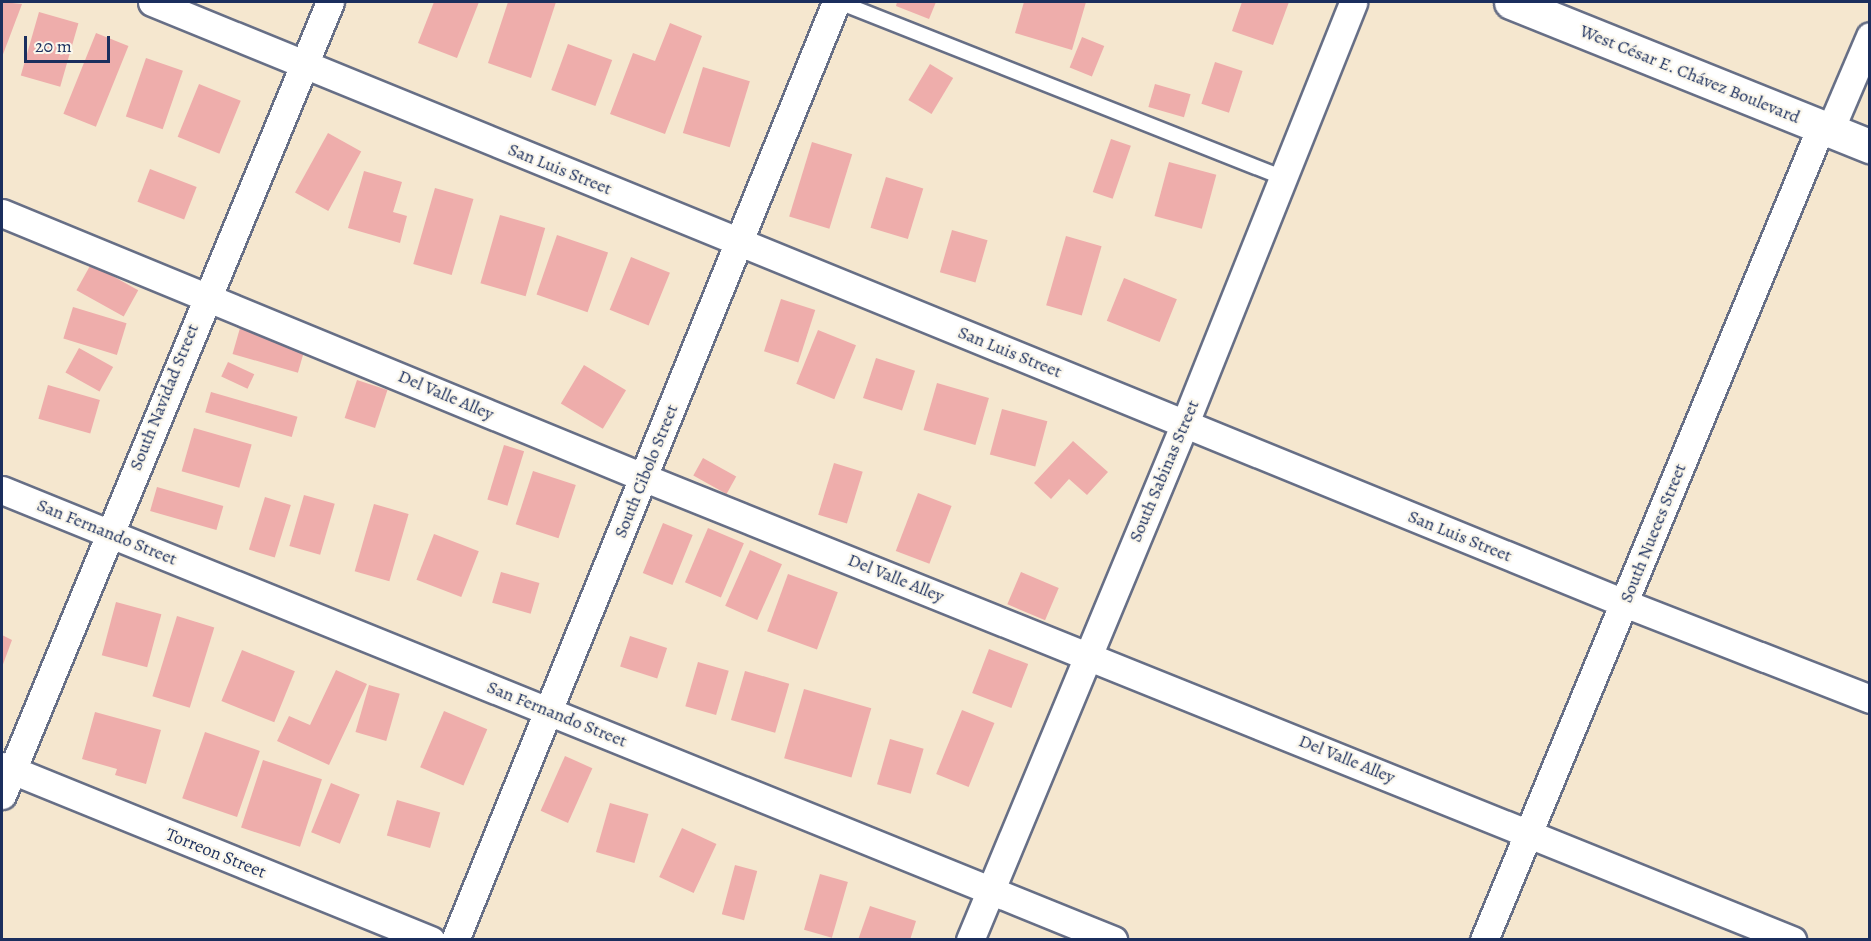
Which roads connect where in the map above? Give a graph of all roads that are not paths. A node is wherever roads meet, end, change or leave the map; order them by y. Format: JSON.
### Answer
{"nodes":[{"id":1,"x":152,"y":2,"type":"edge"},
{"id":2,"x":330,"y":2,"type":"edge"},
{"id":3,"x":838,"y":2,"type":"edge"},
{"id":4,"x":1353,"y":2,"type":"edge"},
{"id":5,"x":1510,"y":2,"type":"edge"},
{"id":6,"x":1869,"y":36,"type":"edge"},
{"id":7,"x":305,"y":64,"type":"junction"},
{"id":8,"x":1825,"y":128,"type":"junction"},
{"id":9,"x":1869,"y":146,"type":"edge"},
{"id":10,"x":1281,"y":177,"type":"junction"},
{"id":11,"x":2,"y":213,"type":"edge"},
{"id":12,"x":737,"y":241,"type":"junction"},
{"id":13,"x":206,"y":294,"type":"junction"},
{"id":14,"x":1185,"y":423,"type":"junction"},
{"id":15,"x":645,"y":478,"type":"junction"},
{"id":16,"x":2,"y":490,"type":"edge"},
{"id":17,"x":109,"y":533,"type":"junction"},
{"id":18,"x":1624,"y":603,"type":"junction"},
{"id":19,"x":1087,"y":654,"type":"junction"},
{"id":20,"x":1869,"y":699,"type":"edge"},
{"id":21,"x":548,"y":710,"type":"junction"},
{"id":22,"x":5,"y":777,"type":"edge"},
{"id":23,"x":1528,"y":833,"type":"junction"},
{"id":24,"x":990,"y":890,"type":"junction"},
{"id":25,"x":431,"y":939,"type":"edge"},
{"id":26,"x":455,"y":939,"type":"edge"},
{"id":27,"x":970,"y":939,"type":"edge"},
{"id":28,"x":1113,"y":939,"type":"edge"},
{"id":29,"x":1484,"y":939,"type":"edge"},
{"id":30,"x":1792,"y":939,"type":"edge"}],
"edges":[{"from":1,"to":7,"type":"street","name":"San Luis Street"},
{"from":2,"to":7,"type":"street","name":"South Navidad Street"},
{"from":3,"to":10,"type":"lane"},
{"from":3,"to":12,"type":"street","name":"South Cibolo Street"},
{"from":4,"to":10,"type":"street","name":"South Sabinas Street"},
{"from":5,"to":8,"type":"street","name":"West César E. Chávez Boulevard"},
{"from":6,"to":8,"type":"street","name":"South Nueces Street"},
{"from":7,"to":12,"type":"street","name":"San Luis Street"},
{"from":7,"to":13,"type":"street","name":"South Navidad Street"},
{"from":8,"to":9,"type":"street","name":"West César E. Chávez Boulevard"},
{"from":8,"to":18,"type":"street","name":"South Nueces Street"},
{"from":10,"to":14,"type":"street","name":"South Sabinas Street"},
{"from":11,"to":13,"type":"street","name":"Del Valle Alley"},
{"from":12,"to":14,"type":"street","name":"San Luis Street"},
{"from":12,"to":15,"type":"street","name":"South Cibolo Street"},
{"from":13,"to":15,"type":"street","name":"Del Valle Alley"},
{"from":13,"to":17,"type":"street","name":"South Navidad Street"},
{"from":14,"to":18,"type":"street","name":"San Luis Street"},
{"from":14,"to":19,"type":"street","name":"South Sabinas Street"},
{"from":15,"to":19,"type":"street","name":"Del Valle Alley"},
{"from":15,"to":21,"type":"street","name":"South Cibolo Street"},
{"from":16,"to":17,"type":"street","name":"San Fernando Street"},
{"from":17,"to":21,"type":"street","name":"San Fernando Street"},
{"from":17,"to":22,"type":"street","name":"South Navidad Street"},
{"from":18,"to":20,"type":"street","name":"San Luis Street"},
{"from":18,"to":23,"type":"street","name":"South Nueces Street"},
{"from":19,"to":23,"type":"street","name":"Del Valle Alley"},
{"from":19,"to":24,"type":"street","name":"South Sabinas Street"},
{"from":21,"to":24,"type":"street","name":"San Fernando Street"},
{"from":21,"to":26,"type":"street","name":"South Cibolo Street"},
{"from":22,"to":25,"type":"street","name":"Torreon Street"},
{"from":23,"to":29,"type":"street","name":"South Nueces Street"},
{"from":23,"to":30,"type":"street","name":"Del Valle Alley"},
{"from":24,"to":27,"type":"street","name":"South Sabinas Street"},
{"from":24,"to":28,"type":"street","name":"San Fernando Street"}]}
